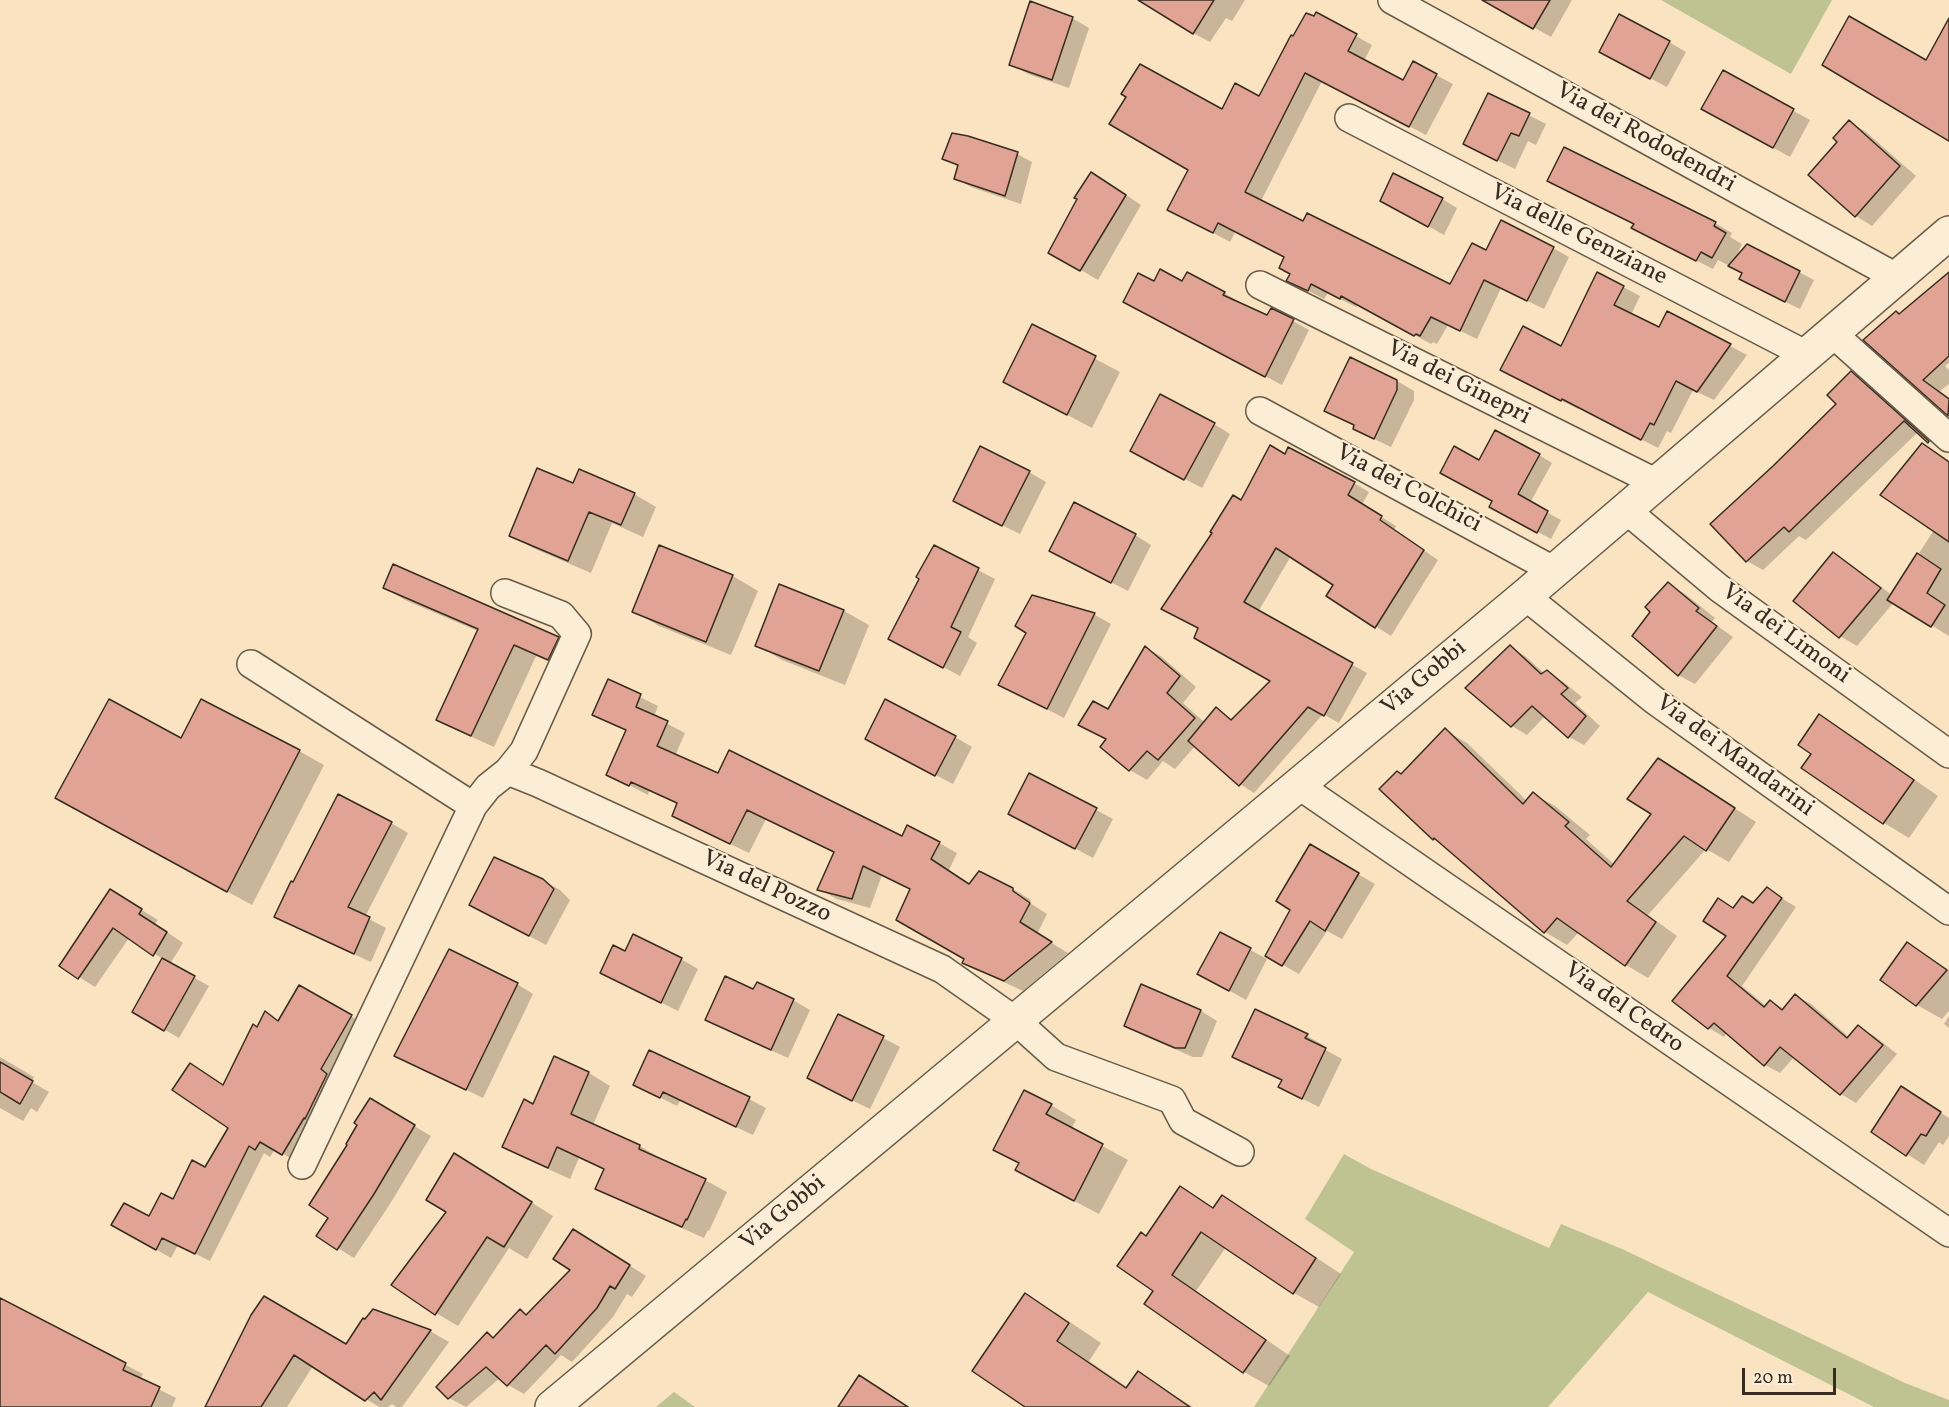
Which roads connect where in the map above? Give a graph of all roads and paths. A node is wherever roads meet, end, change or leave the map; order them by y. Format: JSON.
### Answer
{"nodes":[{"id":1,"x":1392,"y":0,"type":"edge"},
{"id":2,"x":1349,"y":118,"type":"dead end"},
{"id":3,"x":1949,"y":233,"type":"edge"},
{"id":4,"x":1898,"y":278,"type":"junction"},
{"id":5,"x":1260,"y":285,"type":"dead end"},
{"id":6,"x":1832,"y":333,"type":"junction"},
{"id":7,"x":1807,"y":355,"type":"junction"},
{"id":8,"x":1260,"y":411,"type":"dead end"},
{"id":9,"x":1949,"y":438,"type":"edge"},
{"id":10,"x":1657,"y":483,"type":"junction"},
{"id":11,"x":1626,"y":510,"type":"junction"},
{"id":12,"x":1555,"y":571,"type":"junction"},
{"id":13,"x":505,"y":592,"type":"dead end"},
{"id":14,"x":1525,"y":596,"type":"junction"},
{"id":15,"x":252,"y":664,"type":"dead end"},
{"id":16,"x":1949,"y":754,"type":"edge"},
{"id":17,"x":508,"y":771,"type":"junction"},
{"id":18,"x":1298,"y":785,"type":"junction"},
{"id":19,"x":474,"y":806,"type":"junction"},
{"id":20,"x":1949,"y":910,"type":"edge"},
{"id":21,"x":1016,"y":1022,"type":"junction"},
{"id":22,"x":1240,"y":1152,"type":"dead end"},
{"id":23,"x":302,"y":1165,"type":"dead end"},
{"id":24,"x":1949,"y":1233,"type":"edge"},
{"id":25,"x":552,"y":1407,"type":"edge"}],
"edges":[{"from":1,"to":4,"type":"street","name":"Via dei Rododendri"},
{"from":2,"to":7,"type":"street","name":"Via delle Genziane"},
{"from":3,"to":4,"type":"street","name":"Via Gobbi"},
{"from":4,"to":6,"type":"street","name":"Via Gobbi"},
{"from":5,"to":10,"type":"street","name":"Via dei Ginepri"},
{"from":6,"to":7,"type":"street","name":"Via Gobbi"},
{"from":6,"to":9,"type":"street"},
{"from":7,"to":10,"type":"street","name":"Via Gobbi"},
{"from":8,"to":12,"type":"street","name":"Via dei Colchici"},
{"from":10,"to":11,"type":"street","name":"Via Gobbi"},
{"from":11,"to":12,"type":"street","name":"Via Gobbi"},
{"from":11,"to":16,"type":"street","name":"Via dei Limoni"},
{"from":12,"to":14,"type":"street","name":"Via Gobbi"},
{"from":13,"to":17,"type":"street"},
{"from":14,"to":18,"type":"street","name":"Via Gobbi"},
{"from":14,"to":20,"type":"street","name":"Via dei Mandarini"},
{"from":15,"to":19,"type":"street"},
{"from":17,"to":19,"type":"street"},
{"from":17,"to":21,"type":"street","name":"Via del Pozzo"},
{"from":18,"to":21,"type":"street","name":"Via Gobbi"},
{"from":18,"to":24,"type":"street","name":"Via del Cedro"},
{"from":19,"to":23,"type":"street"},
{"from":21,"to":22,"type":"street"},
{"from":21,"to":25,"type":"street","name":"Via Gobbi"}]}
